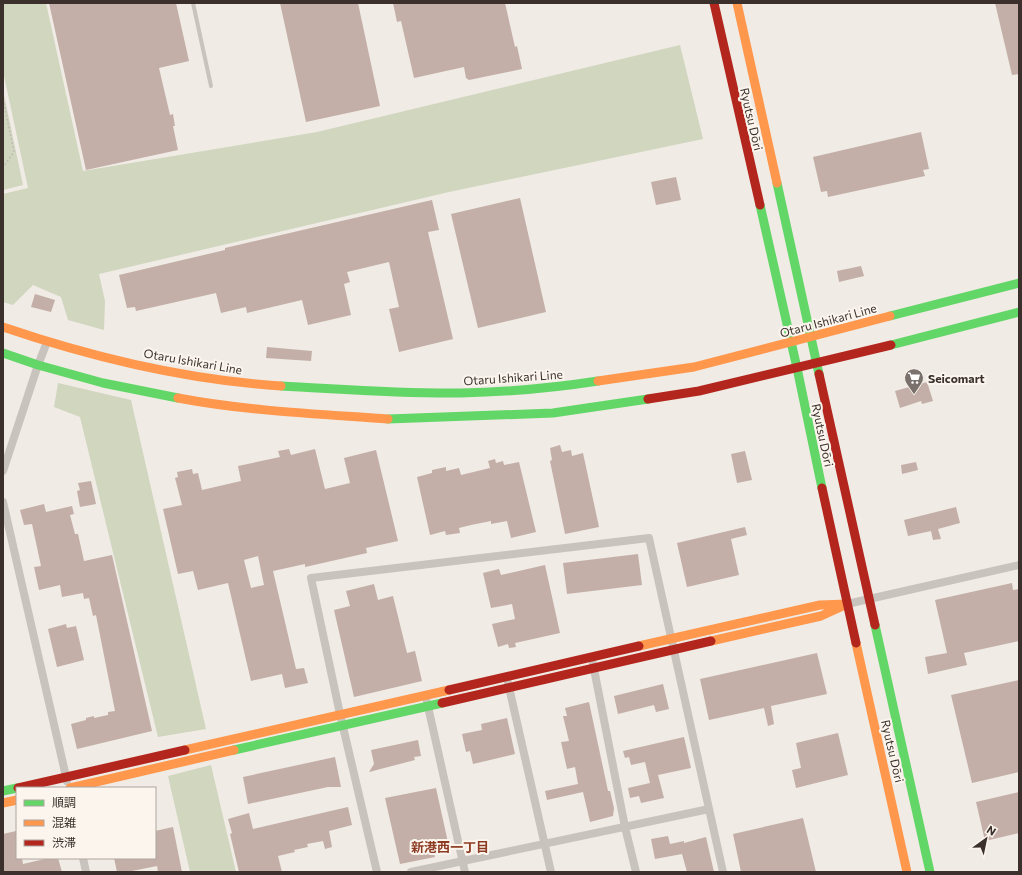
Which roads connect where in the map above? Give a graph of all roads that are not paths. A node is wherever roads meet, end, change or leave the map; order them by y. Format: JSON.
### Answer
{"nodes":[{"id":1,"x":193,"y":3,"type":"edge"},
{"id":2,"x":714,"y":3,"type":"edge"},
{"id":3,"x":737,"y":3,"type":"edge"},
{"id":4,"x":211,"y":86,"type":"dead end"},
{"id":5,"x":1019,"y":283,"type":"edge"},
{"id":6,"x":1019,"y":312,"type":"edge"},
{"id":7,"x":3,"y":327,"type":"edge"},
{"id":8,"x":811,"y":337,"type":"junction"},
{"id":9,"x":47,"y":342,"type":"junction"},
{"id":10,"x":790,"y":343,"type":"junction"},
{"id":11,"x":3,"y":353,"type":"edge"},
{"id":12,"x":816,"y":363,"type":"junction"},
{"id":13,"x":38,"y":365,"type":"junction"},
{"id":14,"x":796,"y":368,"type":"junction"},
{"id":15,"x":3,"y":471,"type":"edge"},
{"id":16,"x":3,"y":502,"type":"edge"},
{"id":17,"x":1019,"y":565,"type":"edge"},
{"id":18,"x":869,"y":598,"type":"junction"},
{"id":19,"x":847,"y":604,"type":"junction"},
{"id":20,"x":671,"y":639,"type":"junction"},
{"id":21,"x":674,"y":650,"type":"junction"},
{"id":22,"x":591,"y":657,"type":"junction"},
{"id":23,"x":594,"y":668,"type":"junction"},
{"id":24,"x":506,"y":677,"type":"junction"},
{"id":25,"x":509,"y":688,"type":"junction"},
{"id":26,"x":425,"y":695,"type":"junction"},
{"id":27,"x":428,"y":706,"type":"junction"},
{"id":28,"x":340,"y":714,"type":"junction"},
{"id":29,"x":343,"y":726,"type":"junction"},
{"id":30,"x":66,"y":777,"type":"junction"},
{"id":31,"x":21,"y":787,"type":"edge"},
{"id":32,"x":69,"y":787,"type":"edge"},
{"id":33,"x":73,"y":787,"type":"edge"},
{"id":34,"x":16,"y":788,"type":"edge"},
{"id":35,"x":3,"y":791,"type":"edge"},
{"id":36,"x":16,"y":800,"type":"edge"},
{"id":37,"x":3,"y":803,"type":"edge"},
{"id":38,"x":709,"y":809,"type":"junction"},
{"id":39,"x":625,"y":827,"type":"junction"},
{"id":40,"x":545,"y":844,"type":"junction"},
{"id":41,"x":83,"y":859,"type":"edge"},
{"id":42,"x":462,"y":861,"type":"junction"},
{"id":43,"x":86,"y":872,"type":"edge"},
{"id":44,"x":376,"y":872,"type":"edge"},
{"id":45,"x":411,"y":872,"type":"edge"},
{"id":46,"x":464,"y":872,"type":"edge"},
{"id":47,"x":551,"y":872,"type":"edge"},
{"id":48,"x":636,"y":872,"type":"edge"},
{"id":49,"x":723,"y":872,"type":"edge"},
{"id":50,"x":907,"y":872,"type":"edge"},
{"id":51,"x":930,"y":872,"type":"edge"}],
"edges":[{"from":1,"to":4,"type":"lane"},
{"from":2,"to":10,"type":"street","name":"Ryutsu Dōri"},
{"from":3,"to":8,"type":"street","name":"Ryutsu Dōri"},
{"from":5,"to":8,"type":"street","name":"Otaru Ishikari Line"},
{"from":6,"to":12,"type":"street"},
{"from":7,"to":9,"type":"street","name":"Otaru Ishikari Line"},
{"from":8,"to":10,"type":"street","name":"Otaru Ishikari Line"},
{"from":8,"to":12,"type":"street","name":"Ryutsu Dōri"},
{"from":9,"to":10,"type":"street","name":"Otaru Ishikari Line"},
{"from":9,"to":13,"type":"street"},
{"from":10,"to":14,"type":"street","name":"Ryutsu Dōri"},
{"from":11,"to":13,"type":"street"},
{"from":12,"to":14,"type":"street"},
{"from":12,"to":18,"type":"street","name":"Ryutsu Dōri"},
{"from":13,"to":14,"type":"street"},
{"from":13,"to":15,"type":"street"},
{"from":14,"to":19,"type":"street","name":"Ryutsu Dōri"},
{"from":16,"to":30,"type":"street"},
{"from":17,"to":18,"type":"street"},
{"from":18,"to":19,"type":"street"},
{"from":18,"to":51,"type":"street","name":"Ryutsu Dōri"},
{"from":19,"to":20,"type":"street"},
{"from":19,"to":21,"type":"street"},
{"from":19,"to":50,"type":"street","name":"Ryutsu Dōri"},
{"from":20,"to":21,"type":"street"},
{"from":20,"to":22,"type":"street"},
{"from":20,"to":28,"type":"street"},
{"from":21,"to":23,"type":"street"},
{"from":21,"to":38,"type":"street"},
{"from":22,"to":23,"type":"street"},
{"from":22,"to":24,"type":"street"},
{"from":23,"to":25,"type":"street"},
{"from":23,"to":39,"type":"street"},
{"from":24,"to":25,"type":"street"},
{"from":24,"to":26,"type":"street"},
{"from":25,"to":27,"type":"street"},
{"from":25,"to":40,"type":"street"},
{"from":26,"to":27,"type":"street"},
{"from":26,"to":28,"type":"street"},
{"from":27,"to":29,"type":"street"},
{"from":27,"to":42,"type":"street"},
{"from":28,"to":29,"type":"street"},
{"from":28,"to":30,"type":"street"},
{"from":29,"to":33,"type":"street"},
{"from":29,"to":44,"type":"street"},
{"from":30,"to":31,"type":"street"},
{"from":30,"to":32,"type":"street"},
{"from":34,"to":35,"type":"street"},
{"from":36,"to":37,"type":"street"},
{"from":38,"to":39,"type":"street"},
{"from":38,"to":49,"type":"street"},
{"from":39,"to":40,"type":"street"},
{"from":39,"to":48,"type":"street"},
{"from":40,"to":42,"type":"street"},
{"from":40,"to":47,"type":"street"},
{"from":41,"to":43,"type":"street"},
{"from":42,"to":45,"type":"street"},
{"from":42,"to":46,"type":"street"}]}
